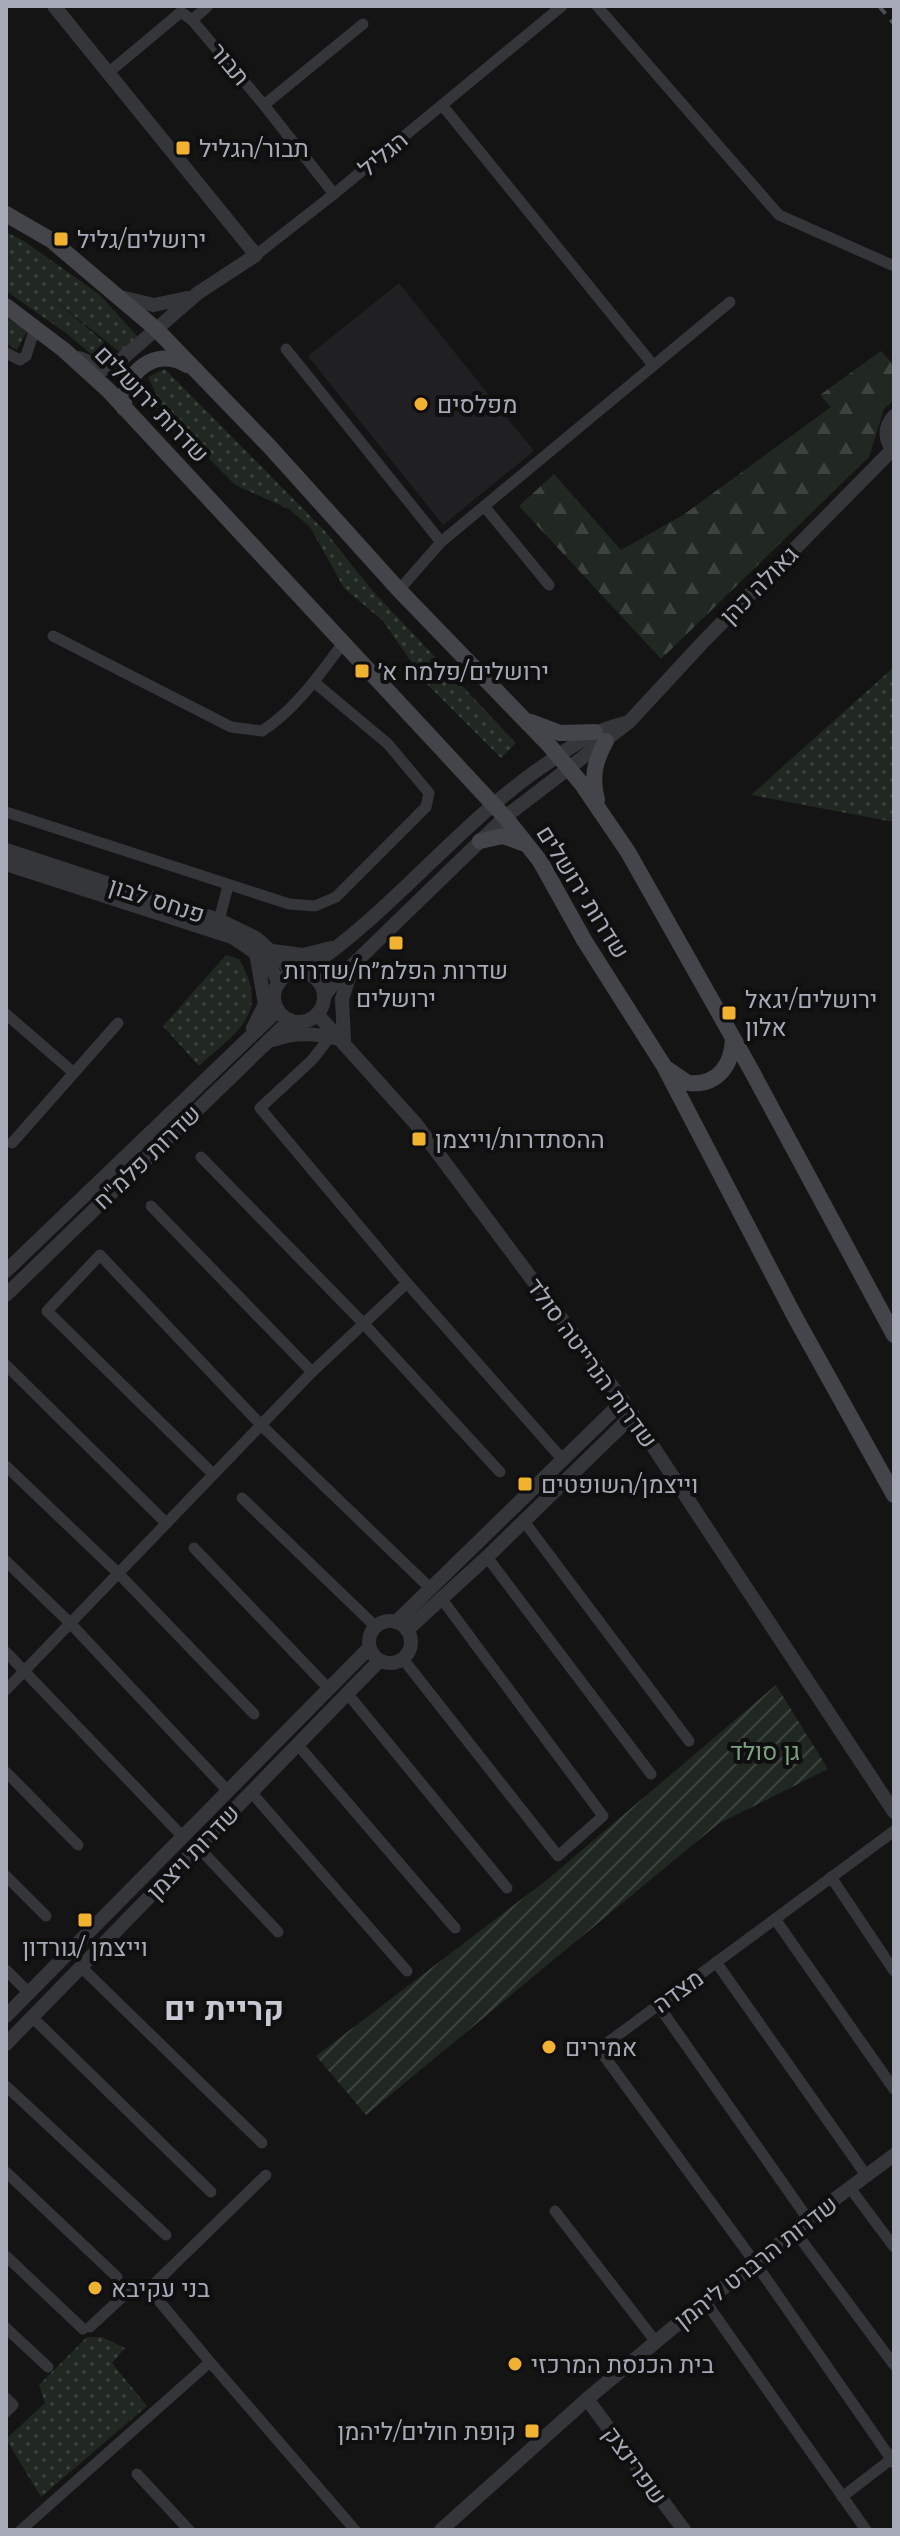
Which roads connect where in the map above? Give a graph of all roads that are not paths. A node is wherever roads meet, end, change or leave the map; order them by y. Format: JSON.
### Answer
{"nodes":[{"id":1,"x":54,"y":6,"type":"edge"},
{"id":2,"x":208,"y":6,"type":"edge"},
{"id":3,"x":562,"y":6,"type":"edge"},
{"id":4,"x":597,"y":6,"type":"edge"},
{"id":5,"x":192,"y":20,"type":"junction"},
{"id":6,"x":363,"y":24,"type":"dead end"},
{"id":7,"x":108,"y":73,"type":"junction"},
{"id":8,"x":264,"y":105,"type":"junction"},
{"id":9,"x":442,"y":105,"type":"junction"},
{"id":10,"x":334,"y":194,"type":"junction"},
{"id":11,"x":6,"y":214,"type":"edge"},
{"id":12,"x":256,"y":255,"type":"junction"},
{"id":13,"x":894,"y":266,"type":"edge"},
{"id":14,"x":198,"y":293,"type":"junction"},
{"id":15,"x":120,"y":297,"type":"junction"},
{"id":16,"x":730,"y":302,"type":"dead end"},
{"id":17,"x":6,"y":306,"type":"edge"},
{"id":18,"x":35,"y":328,"type":"junction"},
{"id":19,"x":156,"y":329,"type":"junction"},
{"id":20,"x":286,"y":349,"type":"dead end"},
{"id":21,"x":64,"y":350,"type":"junction"},
{"id":22,"x":6,"y":353,"type":"edge"},
{"id":23,"x":653,"y":365,"type":"junction"},
{"id":24,"x":195,"y":370,"type":"junction"},
{"id":25,"x":124,"y":408,"type":"junction"},
{"id":26,"x":894,"y":416,"type":"edge"},
{"id":27,"x":893,"y":450,"type":"edge"},
{"id":28,"x":484,"y":506,"type":"junction"},
{"id":29,"x":441,"y":542,"type":"junction"},
{"id":30,"x":549,"y":585,"type":"dead end"},
{"id":31,"x":399,"y":590,"type":"junction"},
{"id":32,"x":53,"y":636,"type":"dead end"},
{"id":33,"x":343,"y":643,"type":"junction"},
{"id":34,"x":314,"y":682,"type":"junction"},
{"id":35,"x":525,"y":720,"type":"junction"},
{"id":36,"x":601,"y":736,"type":"junction"},
{"id":37,"x":558,"y":756,"type":"junction"},
{"id":38,"x":569,"y":770,"type":"junction"},
{"id":39,"x":600,"y":809,"type":"junction"},
{"id":40,"x":500,"y":811,"type":"junction"},
{"id":41,"x":6,"y":812,"type":"edge"},
{"id":42,"x":480,"y":841,"type":"junction"},
{"id":43,"x":530,"y":847,"type":"junction"},
{"id":44,"x":6,"y":850,"type":"edge"},
{"id":45,"x":6,"y":864,"type":"edge"},
{"id":46,"x":228,"y":886,"type":"junction"},
{"id":47,"x":219,"y":920,"type":"junction"},
{"id":48,"x":349,"y":939,"type":"junction"},
{"id":49,"x":264,"y":952,"type":"junction"},
{"id":50,"x":354,"y":963,"type":"junction"},
{"id":51,"x":299,"y":972,"type":"junction"},
{"id":52,"x":279,"y":983,"type":"junction"},
{"id":53,"x":324,"y":996,"type":"junction"},
{"id":54,"x":6,"y":1014,"type":"edge"},
{"id":55,"x":317,"y":1014,"type":"junction"},
{"id":56,"x":284,"y":1015,"type":"junction"},
{"id":57,"x":118,"y":1023,"type":"dead end"},
{"id":58,"x":337,"y":1039,"type":"junction"},
{"id":59,"x":733,"y":1039,"type":"junction"},
{"id":60,"x":258,"y":1048,"type":"junction"},
{"id":61,"x":225,"y":1059,"type":"junction"},
{"id":62,"x":664,"y":1066,"type":"junction"},
{"id":63,"x":74,"y":1073,"type":"junction"},
{"id":64,"x":12,"y":1143,"type":"dead end"},
{"id":65,"x":201,"y":1157,"type":"dead end"},
{"id":66,"x":151,"y":1206,"type":"dead end"},
{"id":67,"x":6,"y":1271,"type":"edge"},
{"id":68,"x":407,"y":1283,"type":"junction"},
{"id":69,"x":6,"y":1295,"type":"edge"},
{"id":70,"x":364,"y":1324,"type":"junction"},
{"id":71,"x":894,"y":1335,"type":"edge"},
{"id":72,"x":6,"y":1365,"type":"edge"},
{"id":73,"x":312,"y":1372,"type":"junction"},
{"id":74,"x":623,"y":1401,"type":"junction"},
{"id":75,"x":633,"y":1415,"type":"junction"},
{"id":76,"x":261,"y":1425,"type":"junction"},
{"id":77,"x":563,"y":1460,"type":"junction"},
{"id":78,"x":6,"y":1466,"type":"edge"},
{"id":79,"x":500,"y":1472,"type":"dead end"},
{"id":80,"x":213,"y":1474,"type":"junction"},
{"id":81,"x":894,"y":1495,"type":"edge"},
{"id":82,"x":242,"y":1498,"type":"dead end"},
{"id":83,"x":523,"y":1520,"type":"junction"},
{"id":84,"x":166,"y":1523,"type":"junction"},
{"id":85,"x":194,"y":1548,"type":"dead end"},
{"id":86,"x":487,"y":1557,"type":"junction"},
{"id":87,"x":6,"y":1561,"type":"edge"},
{"id":88,"x":118,"y":1573,"type":"junction"},
{"id":89,"x":435,"y":1593,"type":"junction"},
{"id":90,"x":70,"y":1623,"type":"junction"},
{"id":91,"x":375,"y":1626,"type":"junction"},
{"id":92,"x":402,"y":1626,"type":"junction"},
{"id":93,"x":369,"y":1648,"type":"junction"},
{"id":94,"x":6,"y":1652,"type":"edge"},
{"id":95,"x":403,"y":1659,"type":"junction"},
{"id":96,"x":379,"y":1661,"type":"junction"},
{"id":97,"x":24,"y":1670,"type":"junction"},
{"id":98,"x":329,"y":1689,"type":"junction"},
{"id":99,"x":6,"y":1690,"type":"edge"},
{"id":100,"x":347,"y":1693,"type":"junction"},
{"id":101,"x":254,"y":1714,"type":"dead end"},
{"id":102,"x":689,"y":1741,"type":"dead end"},
{"id":103,"x":298,"y":1745,"type":"junction"},
{"id":104,"x":6,"y":1772,"type":"edge"},
{"id":105,"x":651,"y":1774,"type":"dead end"},
{"id":106,"x":228,"y":1791,"type":"junction"},
{"id":107,"x":251,"y":1792,"type":"junction"},
{"id":108,"x":894,"y":1812,"type":"edge"},
{"id":109,"x":894,"y":1831,"type":"edge"},
{"id":110,"x":183,"y":1837,"type":"junction"},
{"id":111,"x":78,"y":1845,"type":"dead end"},
{"id":112,"x":198,"y":1847,"type":"junction"},
{"id":113,"x":6,"y":1876,"type":"edge"},
{"id":114,"x":831,"y":1877,"type":"junction"},
{"id":115,"x":507,"y":1888,"type":"dead end"},
{"id":116,"x":46,"y":1916,"type":"dead end"},
{"id":117,"x":775,"y":1919,"type":"junction"},
{"id":118,"x":455,"y":1928,"type":"dead end"},
{"id":119,"x":278,"y":1932,"type":"dead end"},
{"id":120,"x":716,"y":1962,"type":"junction"},
{"id":121,"x":81,"y":1967,"type":"junction"},
{"id":122,"x":6,"y":1970,"type":"edge"},
{"id":123,"x":407,"y":1971,"type":"dead end"},
{"id":124,"x":894,"y":1971,"type":"edge"},
{"id":125,"x":29,"y":1993,"type":"junction"},
{"id":126,"x":658,"y":2005,"type":"junction"},
{"id":127,"x":6,"y":2016,"type":"edge"},
{"id":128,"x":32,"y":2017,"type":"junction"},
{"id":129,"x":6,"y":2044,"type":"edge"},
{"id":130,"x":6,"y":2086,"type":"edge"},
{"id":131,"x":894,"y":2089,"type":"edge"},
{"id":132,"x":262,"y":2143,"type":"dead end"},
{"id":133,"x":894,"y":2155,"type":"edge"},
{"id":134,"x":6,"y":2172,"type":"edge"},
{"id":135,"x":266,"y":2175,"type":"dead end"},
{"id":136,"x":866,"y":2175,"type":"junction"},
{"id":137,"x":850,"y":2188,"type":"junction"},
{"id":138,"x":211,"y":2192,"type":"dead end"},
{"id":139,"x":555,"y":2211,"type":"dead end"},
{"id":140,"x":808,"y":2219,"type":"junction"},
{"id":141,"x":794,"y":2230,"type":"junction"},
{"id":142,"x":166,"y":2235,"type":"dead end"},
{"id":143,"x":894,"y":2247,"type":"edge"},
{"id":144,"x":6,"y":2256,"type":"edge"},
{"id":145,"x":756,"y":2264,"type":"junction"},
{"id":146,"x":117,"y":2277,"type":"dead end"},
{"id":147,"x":149,"y":2289,"type":"junction"},
{"id":148,"x":705,"y":2301,"type":"junction"},
{"id":149,"x":6,"y":2328,"type":"edge"},
{"id":150,"x":656,"y":2342,"type":"junction"},
{"id":151,"x":210,"y":2362,"type":"junction"},
{"id":152,"x":894,"y":2365,"type":"edge"},
{"id":153,"x":48,"y":2367,"type":"dead end"},
{"id":154,"x":587,"y":2399,"type":"junction"},
{"id":155,"x":893,"y":2460,"type":"edge"},
{"id":156,"x":137,"y":2474,"type":"dead end"},
{"id":157,"x":842,"y":2497,"type":"junction"},
{"id":158,"x":21,"y":2530,"type":"edge"},
{"id":159,"x":189,"y":2530,"type":"edge"},
{"id":160,"x":355,"y":2530,"type":"edge"},
{"id":161,"x":441,"y":2530,"type":"edge"},
{"id":162,"x":684,"y":2530,"type":"edge"},
{"id":163,"x":866,"y":2530,"type":"edge"}],
"edges":[{"from":1,"to":7,"type":"street"},
{"from":2,"to":5,"type":"street"},
{"from":3,"to":9,"type":"street","name":"הגליל"},
{"from":4,"to":13,"type":"street"},
{"from":5,"to":7,"type":"street","name":"תבור"},
{"from":5,"to":8,"type":"street","name":"תבור"},
{"from":6,"to":8,"type":"street"},
{"from":7,"to":12,"type":"street"},
{"from":8,"to":10,"type":"street","name":"תבור"},
{"from":9,"to":10,"type":"street","name":"הגליל"},
{"from":9,"to":23,"type":"street"},
{"from":10,"to":12,"type":"street","name":"הגליל"},
{"from":11,"to":15,"type":"main road"},
{"from":12,"to":14,"type":"street","name":"הגליל"},
{"from":14,"to":15,"type":"street","name":"הגליל"},
{"from":14,"to":19,"type":"street","name":"הגליל"},
{"from":15,"to":19,"type":"main road"},
{"from":16,"to":23,"type":"street"},
{"from":17,"to":18,"type":"main road","name":"שדרות ירושלים"},
{"from":18,"to":21,"type":"main road","name":"שדרות ירושלים"},
{"from":18,"to":22,"type":"street"},
{"from":19,"to":21,"type":"street","name":"הגליל"},
{"from":19,"to":24,"type":"main road"},
{"from":20,"to":29,"type":"street"},
{"from":21,"to":25,"type":"main road","name":"שדרות ירושלים"},
{"from":23,"to":28,"type":"street"},
{"from":24,"to":25,"type":"main road"},
{"from":24,"to":31,"type":"main road"},
{"from":25,"to":33,"type":"main road","name":"שדרות ירושלים"},
{"from":26,"to":27,"type":"street"},
{"from":27,"to":36,"type":"street","name":"גאולה כהן"},
{"from":28,"to":29,"type":"street"},
{"from":28,"to":30,"type":"street"},
{"from":29,"to":31,"type":"street"},
{"from":31,"to":35,"type":"main road"},
{"from":32,"to":34,"type":"street"},
{"from":33,"to":34,"type":"street"},
{"from":33,"to":40,"type":"main road","name":"שדרות ירושלים"},
{"from":34,"to":46,"type":"street"},
{"from":35,"to":36,"type":"main road"},
{"from":35,"to":37,"type":"main road"},
{"from":36,"to":37,"type":"street","name":"גאולה כהן"},
{"from":36,"to":38,"type":"street","name":"גאולה כהן"},
{"from":36,"to":39,"type":"main road"},
{"from":37,"to":38,"type":"main road"},
{"from":37,"to":40,"type":"street","name":"גאולה כהן"},
{"from":38,"to":39,"type":"main road"},
{"from":38,"to":40,"type":"street"},
{"from":39,"to":59,"type":"main road"},
{"from":40,"to":42,"type":"street"},
{"from":40,"to":43,"type":"main road","name":"שדרות ירושלים"},
{"from":40,"to":48,"type":"street"},
{"from":41,"to":46,"type":"street"},
{"from":42,"to":43,"type":"main road"},
{"from":42,"to":50,"type":"street"},
{"from":43,"to":62,"type":"main road","name":"שדרות ירושלים"},
{"from":44,"to":47,"type":"street","name":"פנחס לבון"},
{"from":45,"to":49,"type":"street","name":"פנחס לבון"},
{"from":46,"to":47,"type":"street"},
{"from":47,"to":49,"type":"street","name":"פנחס לבון"},
{"from":48,"to":49,"type":"street"},
{"from":48,"to":51,"type":"street"},
{"from":49,"to":51,"type":"street","name":"פנחס לבון"},
{"from":49,"to":52,"type":"street","name":"פנחס לבון"},
{"from":49,"to":61,"type":"street"},
{"from":50,"to":53,"type":"street"},
{"from":50,"to":58,"type":"street"},
{"from":51,"to":52,"type":"street"},
{"from":51,"to":53,"type":"street"},
{"from":52,"to":56,"type":"street"},
{"from":53,"to":55,"type":"street"},
{"from":54,"to":63,"type":"street"},
{"from":55,"to":56,"type":"street"},
{"from":55,"to":58,"type":"street","name":"שדרות הנרייטה סולד"},
{"from":56,"to":60,"type":"street","name":"שדרות פלמ\"ח"},
{"from":56,"to":61,"type":"street","name":"שדרות פלמ\"ח"},
{"from":57,"to":63,"type":"street"},
{"from":58,"to":60,"type":"street"},
{"from":58,"to":68,"type":"street"},
{"from":58,"to":74,"type":"street","name":"שדרות הנרייטה סולד"},
{"from":59,"to":62,"type":"main road"},
{"from":59,"to":71,"type":"main road"},
{"from":60,"to":69,"type":"street","name":"שדרות פלמ\"ח"},
{"from":61,"to":67,"type":"street","name":"שדרות פלמ\"ח"},
{"from":62,"to":81,"type":"main road","name":"שדרות ירושלים"},
{"from":63,"to":64,"type":"street"},
{"from":65,"to":70,"type":"street"},
{"from":66,"to":73,"type":"street"},
{"from":68,"to":70,"type":"street"},
{"from":68,"to":77,"type":"street"},
{"from":70,"to":73,"type":"street"},
{"from":70,"to":79,"type":"street"},
{"from":72,"to":84,"type":"street"},
{"from":73,"to":76,"type":"street"},
{"from":74,"to":75,"type":"street","name":"שדרות הנרייטה סולד"},
{"from":74,"to":77,"type":"street"},
{"from":75,"to":83,"type":"street"},
{"from":75,"to":108,"type":"street","name":"שדרות הנרייטה סולד"},
{"from":76,"to":80,"type":"street"},
{"from":76,"to":80,"type":"street"},
{"from":76,"to":89,"type":"street"},
{"from":77,"to":89,"type":"street"},
{"from":78,"to":88,"type":"street"},
{"from":80,"to":84,"type":"street"},
{"from":82,"to":91,"type":"street"},
{"from":83,"to":86,"type":"street"},
{"from":83,"to":102,"type":"street"},
{"from":84,"to":88,"type":"street"},
{"from":85,"to":98,"type":"street"},
{"from":86,"to":89,"type":"street"},
{"from":86,"to":105,"type":"street"},
{"from":87,"to":90,"type":"street"},
{"from":88,"to":90,"type":"street"},
{"from":88,"to":101,"type":"street"},
{"from":89,"to":92,"type":"street"},
{"from":89,"to":95,"type":"street"},
{"from":90,"to":97,"type":"street"},
{"from":90,"to":106,"type":"street"},
{"from":91,"to":92,"type":"street"},
{"from":91,"to":93,"type":"street"},
{"from":92,"to":95,"type":"street"},
{"from":93,"to":96,"type":"street"},
{"from":93,"to":98,"type":"street","name":"שדרות ויצמן"},
{"from":94,"to":97,"type":"street"},
{"from":95,"to":96,"type":"street"},
{"from":96,"to":100,"type":"street","name":"שדרות ויצמן"},
{"from":97,"to":99,"type":"street"},
{"from":97,"to":110,"type":"street"},
{"from":98,"to":106,"type":"street","name":"שדרות ויצמן"},
{"from":100,"to":103,"type":"street","name":"שדרות ויצמן"},
{"from":100,"to":115,"type":"street"},
{"from":103,"to":107,"type":"street","name":"שדרות ויצמן"},
{"from":103,"to":118,"type":"street"},
{"from":104,"to":111,"type":"street"},
{"from":106,"to":110,"type":"street","name":"שדרות ויצמן"},
{"from":107,"to":112,"type":"street","name":"שדרות ויצמן"},
{"from":107,"to":123,"type":"street"},
{"from":109,"to":114,"type":"street","name":"מצדה"},
{"from":110,"to":125,"type":"street","name":"שדרות ויצמן"},
{"from":112,"to":119,"type":"street"},
{"from":112,"to":121,"type":"street","name":"שדרות ויצמן"},
{"from":113,"to":116,"type":"street"},
{"from":114,"to":117,"type":"street","name":"מצדה"},
{"from":114,"to":124,"type":"street"},
{"from":117,"to":120,"type":"street","name":"מצדה"},
{"from":117,"to":131,"type":"street"},
{"from":120,"to":126,"type":"street","name":"מצדה"},
{"from":120,"to":136,"type":"street"},
{"from":121,"to":128,"type":"street","name":"שדרות ויצמן"},
{"from":121,"to":132,"type":"street"},
{"from":122,"to":125,"type":"street"},
{"from":125,"to":127,"type":"street","name":"שדרות ויצמן"},
{"from":126,"to":140,"type":"street"},
{"from":126,"to":145,"type":"street","name":"מצדה"},
{"from":128,"to":129,"type":"street","name":"שדרות ויצמן"},
{"from":128,"to":138,"type":"street"},
{"from":130,"to":142,"type":"street"},
{"from":133,"to":136,"type":"street","name":"שדרות הרברט ליהמן"},
{"from":134,"to":146,"type":"street"},
{"from":135,"to":147,"type":"street"},
{"from":136,"to":137,"type":"street","name":"שדרות הרברט ליהמן"},
{"from":137,"to":140,"type":"street","name":"שדרות הרברט ליהמן"},
{"from":137,"to":143,"type":"street"},
{"from":139,"to":150,"type":"street"},
{"from":140,"to":141,"type":"street","name":"שדרות הרברט ליהמן"},
{"from":141,"to":145,"type":"street","name":"שדרות הרברט ליהמן"},
{"from":141,"to":152,"type":"street"},
{"from":144,"to":147,"type":"street"},
{"from":145,"to":148,"type":"street","name":"שדרות הרברט ליהמן"},
{"from":145,"to":155,"type":"street","name":"מצדה"},
{"from":147,"to":151,"type":"street"},
{"from":148,"to":150,"type":"street","name":"שדרות הרברט ליהמן"},
{"from":148,"to":157,"type":"street"},
{"from":149,"to":153,"type":"street"},
{"from":150,"to":154,"type":"street","name":"שדרות הרברט ליהמן"},
{"from":151,"to":158,"type":"street"},
{"from":151,"to":160,"type":"street"},
{"from":154,"to":161,"type":"street","name":"שדרות הרברט ליהמן"},
{"from":154,"to":162,"type":"street","name":"שפרינצק"},
{"from":155,"to":157,"type":"street"},
{"from":156,"to":159,"type":"street"},
{"from":157,"to":163,"type":"street"}]}
